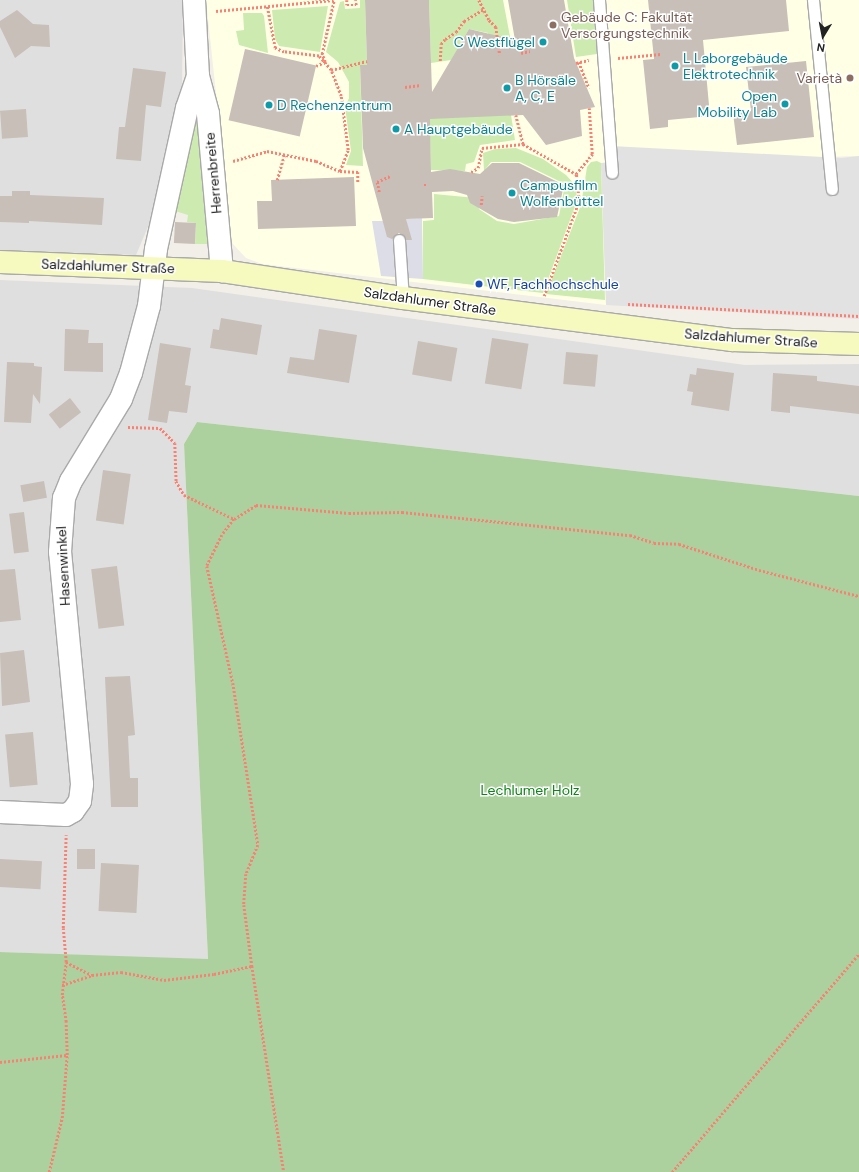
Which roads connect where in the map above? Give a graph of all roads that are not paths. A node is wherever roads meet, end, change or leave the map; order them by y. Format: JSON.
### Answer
{"nodes":[{"id":1,"x":599,"y":0,"type":"edge"},
{"id":2,"x":813,"y":0,"type":"edge"},
{"id":3,"x":195,"y":6,"type":"edge"},
{"id":4,"x":198,"y":76,"type":"junction"},
{"id":5,"x":612,"y":173,"type":"dead end"},
{"id":6,"x":832,"y":189,"type":"dead end"},
{"id":7,"x":399,"y":240,"type":"dead end"},
{"id":8,"x":0,"y":262,"type":"edge"},
{"id":9,"x":153,"y":267,"type":"junction"},
{"id":10,"x":222,"y":271,"type":"junction"},
{"id":11,"x":403,"y":298,"type":"junction"},
{"id":12,"x":859,"y":344,"type":"edge"},
{"id":13,"x":0,"y":812,"type":"edge"}],
"edges":[{"from":1,"to":5,"type":"lane"},
{"from":2,"to":6,"type":"lane"},
{"from":3,"to":4,"type":"street","name":"Herrenbreite"},
{"from":4,"to":9,"type":"street","name":"Herrenbreite"},
{"from":4,"to":10,"type":"street","name":"Herrenbreite"},
{"from":7,"to":11,"type":"lane"},
{"from":8,"to":9,"type":"main road","name":"Salzdahlumer Straße"},
{"from":9,"to":10,"type":"main road","name":"Salzdahlumer Straße"},
{"from":9,"to":13,"type":"street","name":"Hasenwinkel"},
{"from":10,"to":11,"type":"main road","name":"Salzdahlumer Straße"},
{"from":11,"to":12,"type":"main road","name":"Salzdahlumer Straße"}]}
